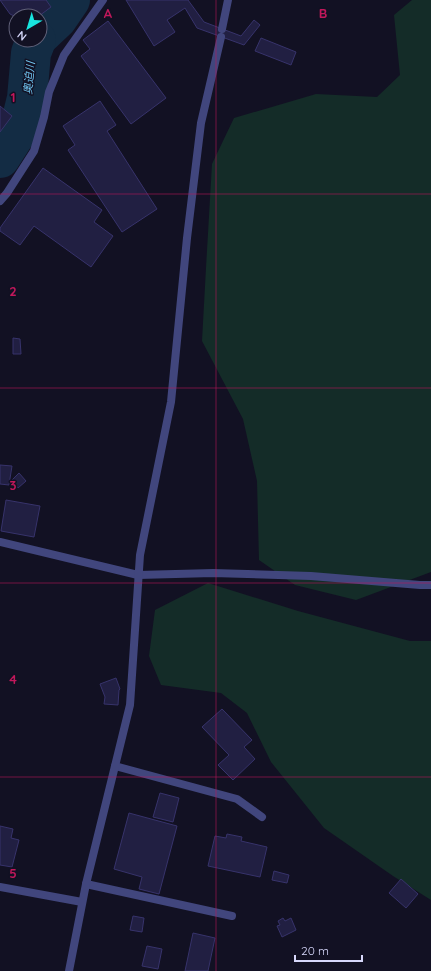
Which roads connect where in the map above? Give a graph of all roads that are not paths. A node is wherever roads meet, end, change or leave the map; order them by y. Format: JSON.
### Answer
{"nodes":[{"id":1,"x":104,"y":0,"type":"edge"},
{"id":2,"x":228,"y":0,"type":"edge"},
{"id":3,"x":0,"y":201,"type":"edge"},
{"id":4,"x":0,"y":542,"type":"edge"},
{"id":5,"x":138,"y":575,"type":"junction"},
{"id":6,"x":431,"y":585,"type":"edge"},
{"id":7,"x":115,"y":766,"type":"junction"},
{"id":8,"x":262,"y":817,"type":"dead end"},
{"id":9,"x":86,"y":884,"type":"junction"},
{"id":10,"x":0,"y":887,"type":"edge"},
{"id":11,"x":82,"y":902,"type":"junction"},
{"id":12,"x":232,"y":916,"type":"dead end"},
{"id":13,"x":69,"y":971,"type":"edge"}],
"edges":[{"from":1,"to":3,"type":"street"},
{"from":2,"to":5,"type":"street"},
{"from":4,"to":5,"type":"street"},
{"from":5,"to":6,"type":"street"},
{"from":5,"to":7,"type":"street"},
{"from":7,"to":8,"type":"street"},
{"from":7,"to":9,"type":"street"},
{"from":9,"to":11,"type":"street"},
{"from":9,"to":12,"type":"street"},
{"from":10,"to":11,"type":"street"},
{"from":11,"to":13,"type":"street"}]}
